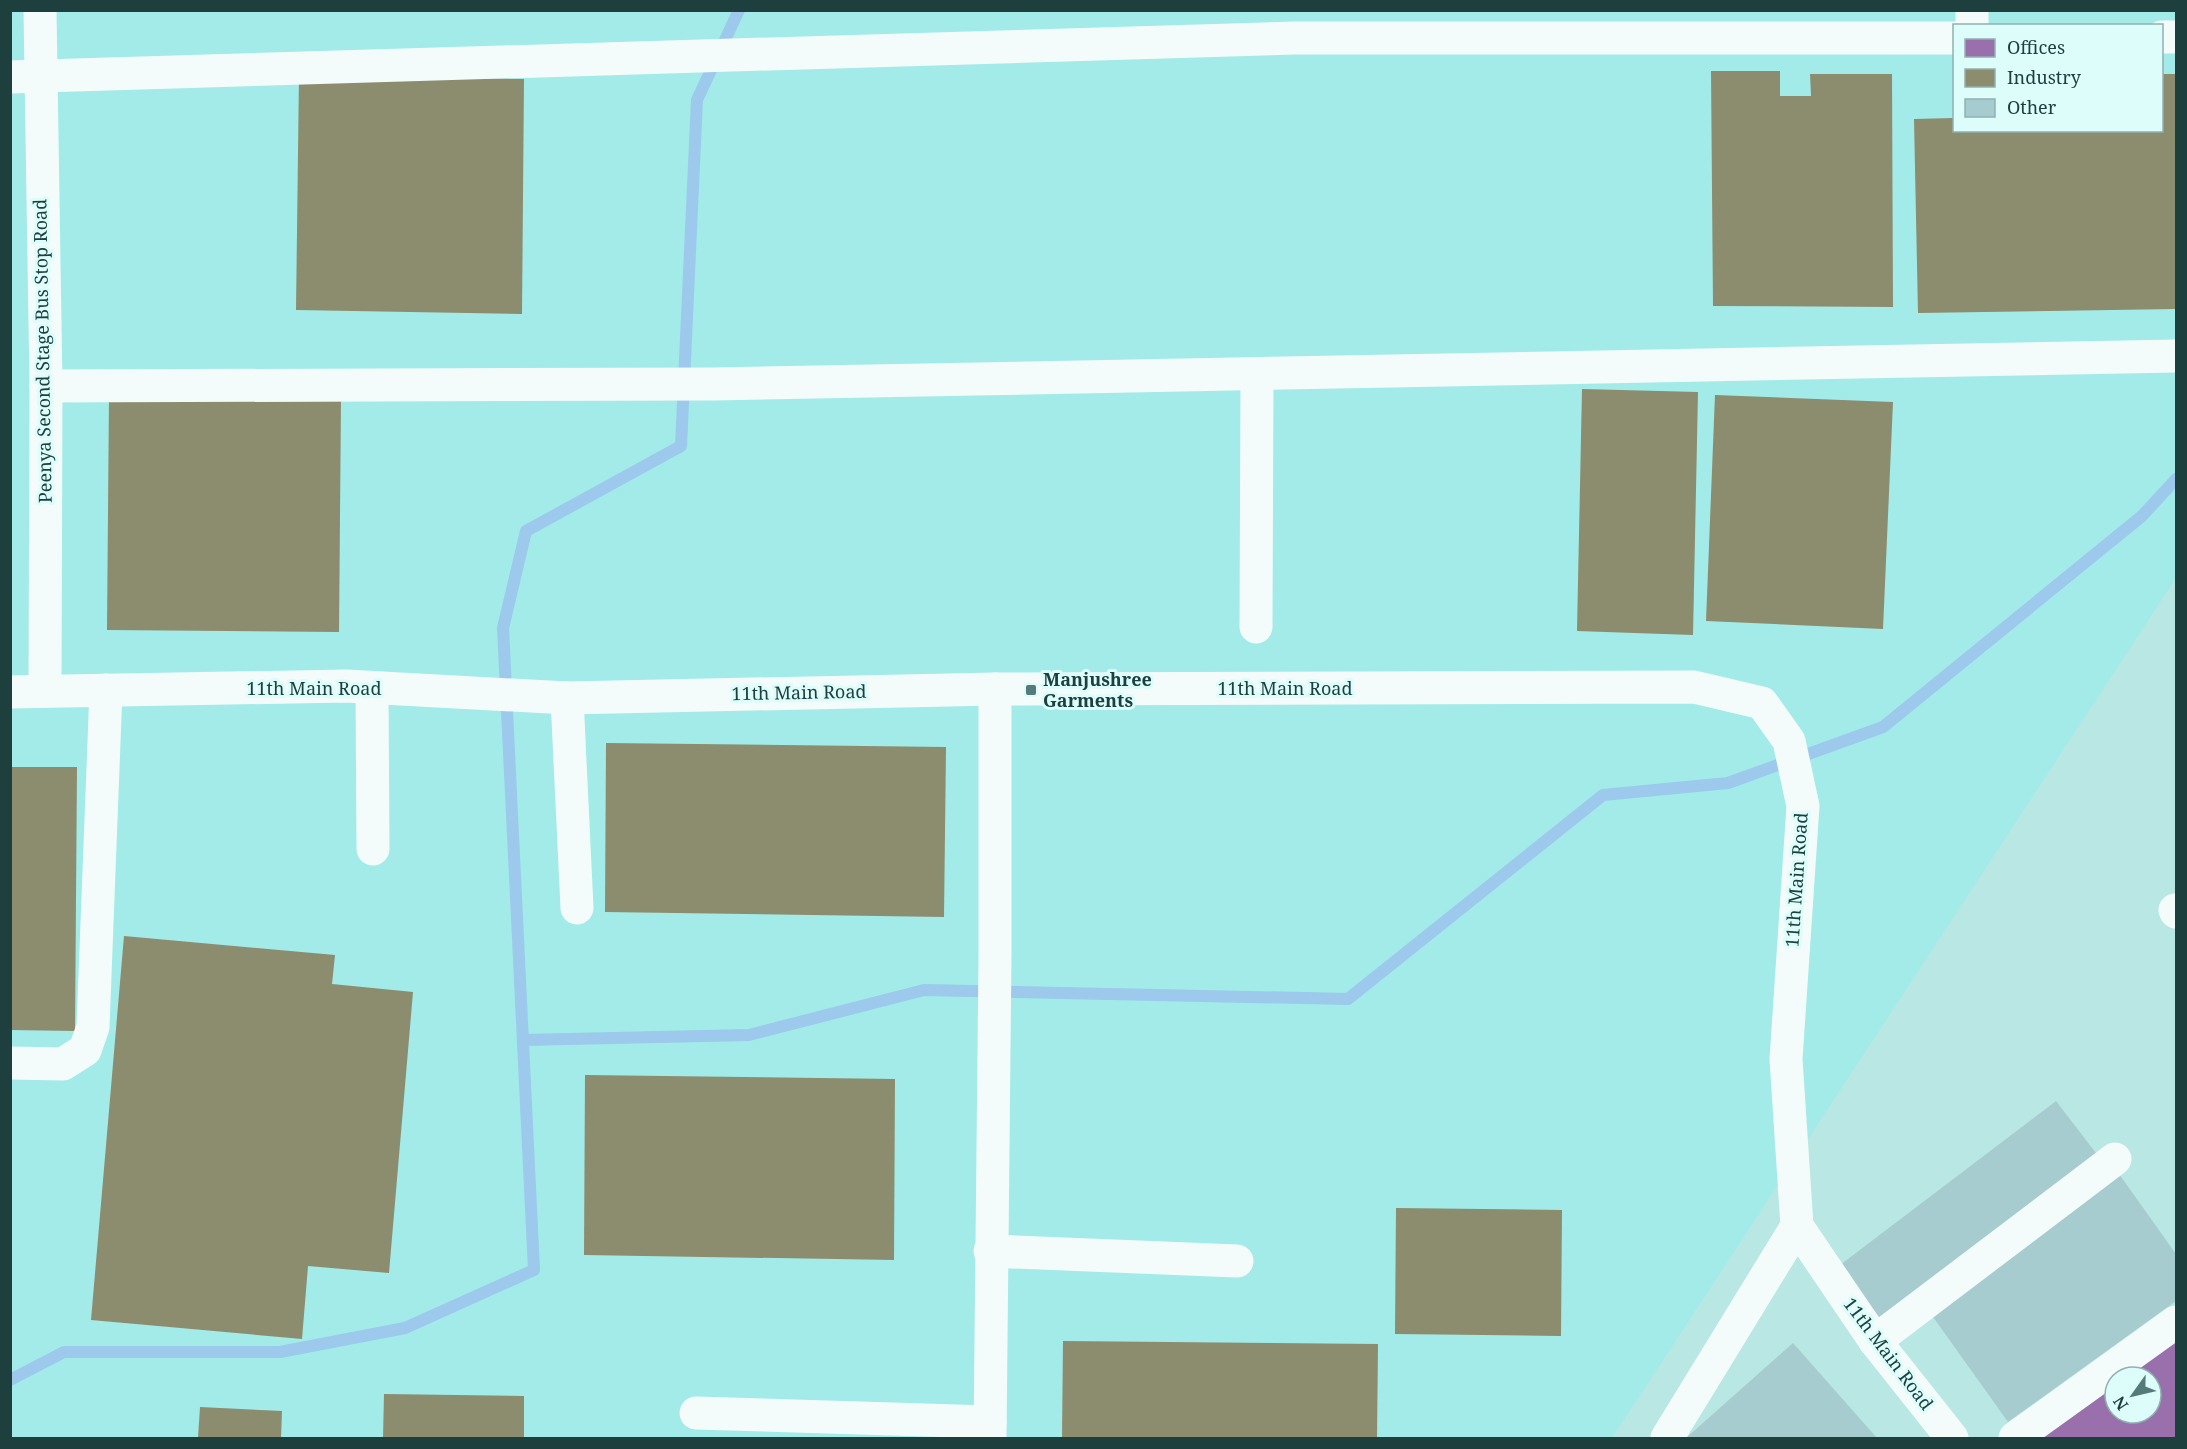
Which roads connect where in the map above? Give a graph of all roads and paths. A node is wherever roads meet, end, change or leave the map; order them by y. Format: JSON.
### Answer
{"nodes":[{"id":1,"x":39,"y":10,"type":"edge"},
{"id":2,"x":1953,"y":38,"type":"edge"},
{"id":3,"x":25,"y":77,"type":"edge"},
{"id":4,"x":2176,"y":356,"type":"edge"},
{"id":5,"x":1257,"y":374,"type":"junction"},
{"id":6,"x":46,"y":386,"type":"junction"},
{"id":7,"x":1256,"y":627,"type":"dead end"},
{"id":8,"x":372,"y":688,"type":"junction"},
{"id":9,"x":995,"y":689,"type":"junction"},
{"id":10,"x":106,"y":690,"type":"junction"},
{"id":11,"x":45,"y":691,"type":"junction"},
{"id":12,"x":10,"y":692,"type":"edge"},
{"id":13,"x":567,"y":699,"type":"junction"},
{"id":14,"x":373,"y":849,"type":"dead end"},
{"id":15,"x":576,"y":908,"type":"dead end"},
{"id":16,"x":10,"y":1063,"type":"edge"},
{"id":17,"x":2115,"y":1159,"type":"dead end"},
{"id":18,"x":1797,"y":1226,"type":"junction"},
{"id":19,"x":990,"y":1251,"type":"junction"},
{"id":20,"x":1238,"y":1261,"type":"dead end"},
{"id":21,"x":2176,"y":1322,"type":"edge"},
{"id":22,"x":1875,"y":1341,"type":"junction"},
{"id":23,"x":696,"y":1413,"type":"dead end"},
{"id":24,"x":990,"y":1430,"type":"edge"},
{"id":25,"x":1667,"y":1438,"type":"edge"},
{"id":26,"x":1952,"y":1438,"type":"edge"},
{"id":27,"x":2015,"y":1438,"type":"edge"}],
"edges":[{"from":1,"to":3,"type":"street","name":"Peenya Second Stage Bus Stop Road"},
{"from":2,"to":3,"type":"street"},
{"from":3,"to":6,"type":"street","name":"Peenya Second Stage Bus Stop Road"},
{"from":4,"to":5,"type":"street"},
{"from":5,"to":6,"type":"street"},
{"from":5,"to":7,"type":"street"},
{"from":6,"to":11,"type":"street","name":"Peenya Second Stage Bus Stop Road"},
{"from":8,"to":10,"type":"street","name":"11th Main Road"},
{"from":8,"to":13,"type":"street","name":"11th Main Road"},
{"from":8,"to":14,"type":"street"},
{"from":9,"to":13,"type":"street","name":"11th Main Road"},
{"from":9,"to":18,"type":"street","name":"11th Main Road"},
{"from":9,"to":19,"type":"street"},
{"from":10,"to":11,"type":"street","name":"11th Main Road"},
{"from":10,"to":16,"type":"street"},
{"from":11,"to":12,"type":"street","name":"11th Main Road"},
{"from":13,"to":15,"type":"street"},
{"from":17,"to":22,"type":"street"},
{"from":18,"to":22,"type":"street","name":"11th Main Road"},
{"from":18,"to":25,"type":"street"},
{"from":19,"to":20,"type":"street"},
{"from":19,"to":24,"type":"street"},
{"from":21,"to":27,"type":"street"},
{"from":22,"to":26,"type":"street","name":"11th Main Road"},
{"from":23,"to":24,"type":"street"}]}
